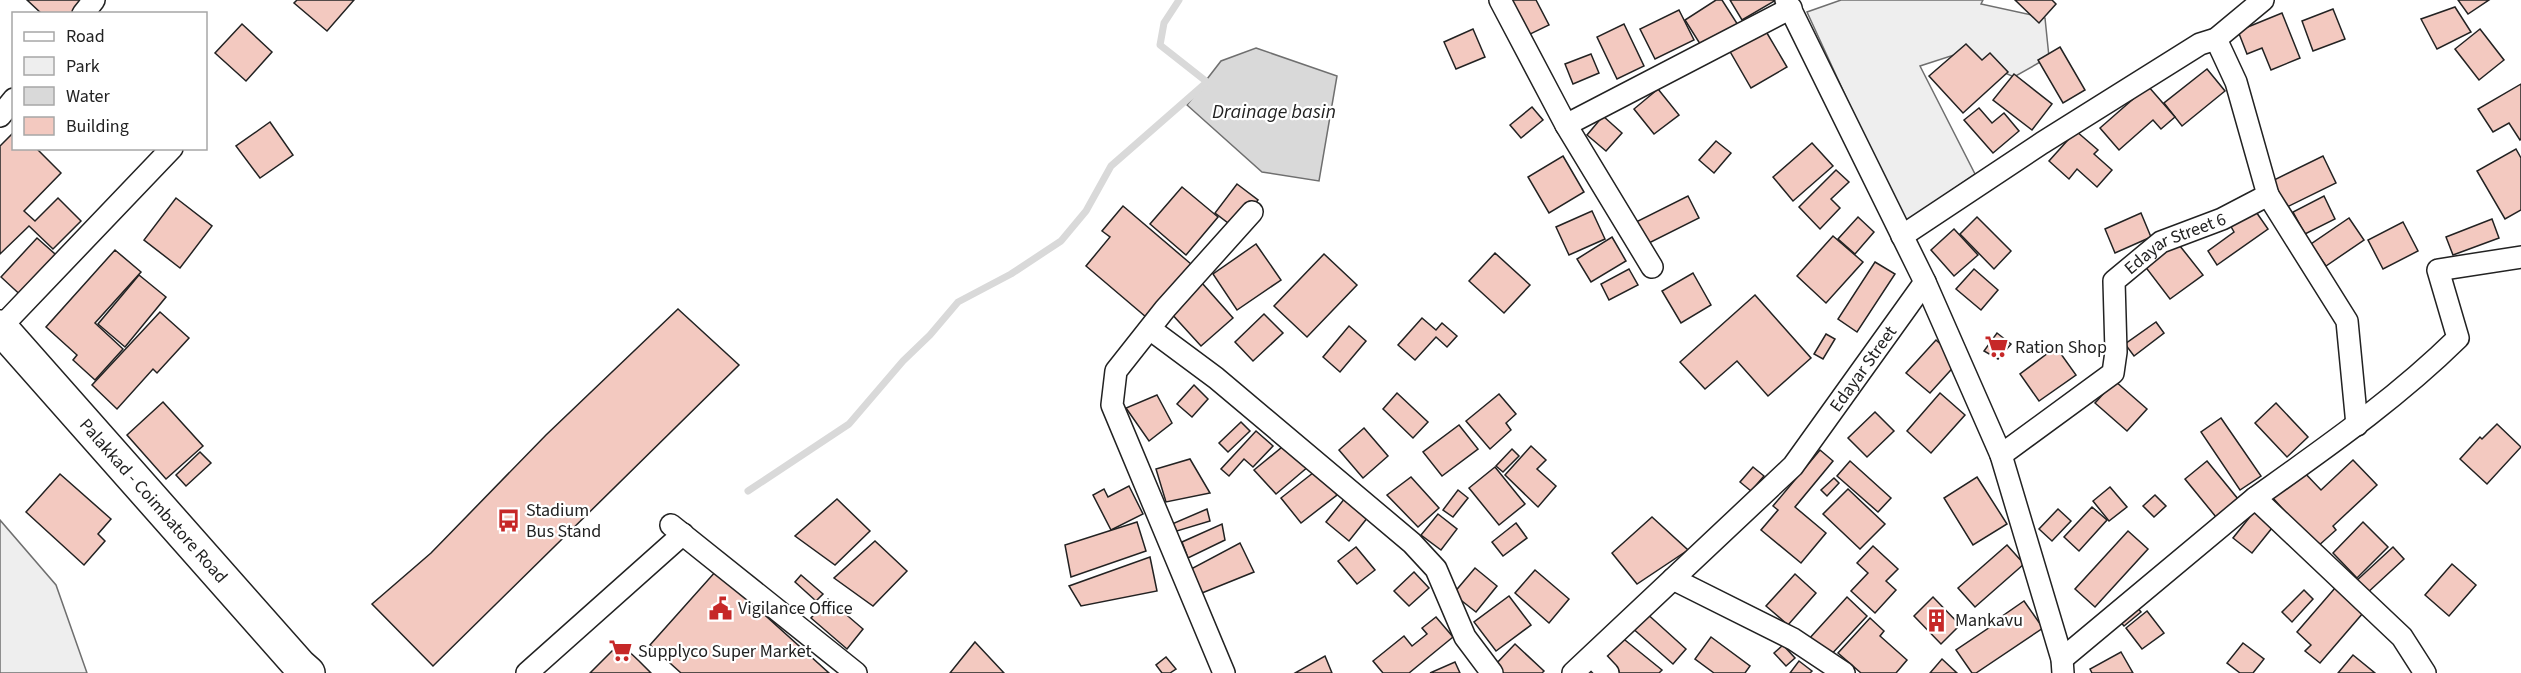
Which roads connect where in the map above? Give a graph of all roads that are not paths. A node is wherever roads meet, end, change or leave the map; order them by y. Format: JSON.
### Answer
{"nodes":[{"id":1,"x":94,"y":0,"type":"edge"},
{"id":2,"x":1500,"y":0,"type":"edge"},
{"id":3,"x":2262,"y":0,"type":"edge"},
{"id":4,"x":1789,"y":4,"type":"edge"},
{"id":5,"x":85,"y":12,"type":"edge"},
{"id":6,"x":2216,"y":39,"type":"junction"},
{"id":7,"x":12,"y":101,"type":"edge"},
{"id":8,"x":0,"y":116,"type":"edge"},
{"id":9,"x":1566,"y":125,"type":"junction"},
{"id":10,"x":170,"y":150,"type":"edge"},
{"id":11,"x":2268,"y":195,"type":"junction"},
{"id":12,"x":1252,"y":212,"type":"dead end"},
{"id":13,"x":1902,"y":236,"type":"junction"},
{"id":14,"x":2521,"y":256,"type":"edge"},
{"id":15,"x":1652,"y":267,"type":"dead end"},
{"id":16,"x":1925,"y":282,"type":"junction"},
{"id":17,"x":0,"y":328,"type":"edge"},
{"id":18,"x":1150,"y":329,"type":"junction"},
{"id":19,"x":2357,"y":425,"type":"junction"},
{"id":20,"x":2001,"y":455,"type":"junction"},
{"id":21,"x":2255,"y":498,"type":"junction"},
{"id":22,"x":1673,"y":579,"type":"junction"},
{"id":23,"x":1592,"y":656,"type":"junction"},
{"id":24,"x":2062,"y":666,"type":"edge"},
{"id":25,"x":301,"y":670,"type":"edge"},
{"id":26,"x":527,"y":673,"type":"edge"},
{"id":27,"x":856,"y":673,"type":"edge"},
{"id":28,"x":1224,"y":673,"type":"edge"},
{"id":29,"x":1492,"y":673,"type":"edge"},
{"id":30,"x":1573,"y":673,"type":"edge"},
{"id":31,"x":1608,"y":673,"type":"edge"},
{"id":32,"x":1844,"y":673,"type":"edge"},
{"id":33,"x":2425,"y":673,"type":"edge"}],
"edges":[{"from":1,"to":5,"type":"street"},
{"from":2,"to":9,"type":"street"},
{"from":3,"to":6,"type":"street"},
{"from":4,"to":9,"type":"street"},
{"from":4,"to":13,"type":"street"},
{"from":6,"to":11,"type":"street"},
{"from":6,"to":13,"type":"street"},
{"from":7,"to":8,"type":"street"},
{"from":9,"to":15,"type":"street"},
{"from":10,"to":17,"type":"street"},
{"from":11,"to":19,"type":"street"},
{"from":11,"to":20,"type":"street","name":"Edayar Street 6"},
{"from":12,"to":18,"type":"street"},
{"from":13,"to":16,"type":"street"},
{"from":14,"to":19,"type":"street"},
{"from":16,"to":20,"type":"street"},
{"from":16,"to":22,"type":"street","name":"Edayar Street"},
{"from":17,"to":25,"type":"main road","name":"Palakkad - Coimbatore Road"},
{"from":18,"to":28,"type":"street"},
{"from":18,"to":29,"type":"street"},
{"from":19,"to":21,"type":"street"},
{"from":20,"to":24,"type":"street"},
{"from":21,"to":24,"type":"street"},
{"from":21,"to":33,"type":"street"},
{"from":22,"to":23,"type":"street","name":"Edayar Street"},
{"from":22,"to":32,"type":"street"},
{"from":23,"to":30,"type":"street","name":"Edayar Street"},
{"from":23,"to":31,"type":"street"},
{"from":26,"to":27,"type":"street"}]}
